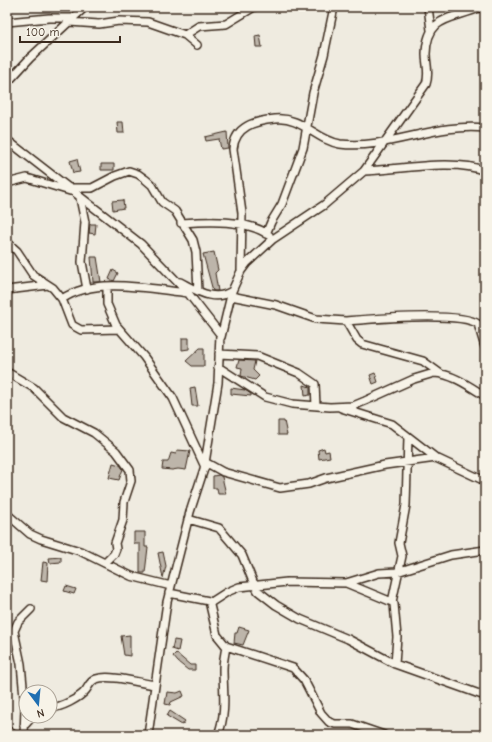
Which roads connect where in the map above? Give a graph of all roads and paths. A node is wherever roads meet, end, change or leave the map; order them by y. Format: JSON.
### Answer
{"nodes":[{"id":1,"x":85,"y":7,"type":"edge"},
{"id":2,"x":254,"y":7,"type":"edge"},
{"id":3,"x":334,"y":7,"type":"edge"},
{"id":4,"x":428,"y":7,"type":"edge"},
{"id":5,"x":481,"y":7,"type":"edge"},
{"id":6,"x":71,"y":20,"type":"junction"},
{"id":7,"x":7,"y":22,"type":"edge"},
{"id":8,"x":431,"y":30,"type":"junction"},
{"id":9,"x":185,"y":35,"type":"junction"},
{"id":10,"x":197,"y":45,"type":"dead end"},
{"id":11,"x":7,"y":83,"type":"edge"},
{"id":12,"x":307,"y":127,"type":"junction"},
{"id":13,"x":485,"y":128,"type":"edge"},
{"id":14,"x":7,"y":140,"type":"edge"},
{"id":15,"x":386,"y":141,"type":"junction"},
{"id":16,"x":364,"y":171,"type":"junction"},
{"id":17,"x":485,"y":171,"type":"edge"},
{"id":18,"x":7,"y":183,"type":"edge"},
{"id":19,"x":71,"y":190,"type":"junction"},
{"id":20,"x":80,"y":198,"type":"junction"},
{"id":21,"x":181,"y":223,"type":"junction"},
{"id":22,"x":243,"y":226,"type":"junction"},
{"id":23,"x":266,"y":234,"type":"junction"},
{"id":24,"x":273,"y":239,"type":"junction"},
{"id":25,"x":7,"y":242,"type":"edge"},
{"id":26,"x":241,"y":271,"type":"junction"},
{"id":27,"x":173,"y":278,"type":"junction"},
{"id":28,"x":48,"y":285,"type":"junction"},
{"id":29,"x":107,"y":287,"type":"junction"},
{"id":30,"x":86,"y":289,"type":"junction"},
{"id":31,"x":7,"y":290,"type":"edge"},
{"id":32,"x":198,"y":291,"type":"junction"},
{"id":33,"x":188,"y":293,"type":"junction"},
{"id":34,"x":231,"y":293,"type":"junction"},
{"id":35,"x":62,"y":299,"type":"junction"},
{"id":36,"x":346,"y":321,"type":"junction"},
{"id":37,"x":119,"y":329,"type":"junction"},
{"id":38,"x":221,"y":340,"type":"junction"},
{"id":39,"x":485,"y":347,"type":"edge"},
{"id":40,"x":219,"y":354,"type":"junction"},
{"id":41,"x":218,"y":367,"type":"junction"},
{"id":42,"x":7,"y":372,"type":"edge"},
{"id":43,"x":441,"y":374,"type":"junction"},
{"id":44,"x":485,"y":396,"type":"edge"},
{"id":45,"x":316,"y":406,"type":"junction"},
{"id":46,"x":340,"y":407,"type":"junction"},
{"id":47,"x":408,"y":437,"type":"junction"},
{"id":48,"x":436,"y":458,"type":"junction"},
{"id":49,"x":407,"y":463,"type":"junction"},
{"id":50,"x":205,"y":465,"type":"junction"},
{"id":51,"x":485,"y":481,"type":"edge"},
{"id":52,"x":7,"y":514,"type":"edge"},
{"id":53,"x":188,"y":518,"type":"junction"},
{"id":54,"x":485,"y":550,"type":"edge"},
{"id":55,"x":105,"y":563,"type":"junction"},
{"id":56,"x":397,"y":572,"type":"junction"},
{"id":57,"x":346,"y":583,"type":"junction"},
{"id":58,"x":254,"y":584,"type":"junction"},
{"id":59,"x":170,"y":590,"type":"junction"},
{"id":60,"x":392,"y":602,"type":"junction"},
{"id":61,"x":210,"y":603,"type":"junction"},
{"id":62,"x":31,"y":609,"type":"dead end"},
{"id":63,"x":226,"y":646,"type":"junction"},
{"id":64,"x":395,"y":664,"type":"junction"},
{"id":65,"x":155,"y":685,"type":"junction"},
{"id":66,"x":485,"y":696,"type":"edge"},
{"id":67,"x":58,"y":706,"type":"edge"},
{"id":68,"x":24,"y":726,"type":"joint"},
{"id":69,"x":7,"y":730,"type":"edge"},
{"id":70,"x":149,"y":734,"type":"edge"},
{"id":71,"x":14,"y":735,"type":"edge"},
{"id":72,"x":24,"y":735,"type":"edge"},
{"id":73,"x":218,"y":735,"type":"edge"},
{"id":74,"x":384,"y":735,"type":"edge"}],
"edges":[{"from":1,"to":6,"type":"street"},
{"from":2,"to":9,"type":"street"},
{"from":3,"to":12,"type":"street"},
{"from":4,"to":8,"type":"street"},
{"from":5,"to":8,"type":"street"},
{"from":6,"to":7,"type":"street"},
{"from":6,"to":9,"type":"street"},
{"from":6,"to":11,"type":"street"},
{"from":8,"to":15,"type":"street"},
{"from":9,"to":10,"type":"street"},
{"from":12,"to":15,"type":"street"},
{"from":12,"to":22,"type":"street"},
{"from":12,"to":23,"type":"street"},
{"from":13,"to":15,"type":"street"},
{"from":14,"to":19,"type":"street"},
{"from":15,"to":16,"type":"street"},
{"from":16,"to":17,"type":"street"},
{"from":16,"to":24,"type":"street"},
{"from":18,"to":19,"type":"street"},
{"from":19,"to":20,"type":"street"},
{"from":19,"to":21,"type":"street"},
{"from":20,"to":27,"type":"street"},
{"from":20,"to":30,"type":"street"},
{"from":21,"to":22,"type":"street"},
{"from":21,"to":32,"type":"street"},
{"from":22,"to":23,"type":"street"},
{"from":22,"to":26,"type":"street"},
{"from":23,"to":24,"type":"street"},
{"from":24,"to":26,"type":"street"},
{"from":25,"to":28,"type":"street"},
{"from":26,"to":34,"type":"street"},
{"from":27,"to":32,"type":"street"},
{"from":27,"to":33,"type":"street"},
{"from":28,"to":31,"type":"street"},
{"from":28,"to":35,"type":"street"},
{"from":29,"to":30,"type":"street"},
{"from":29,"to":33,"type":"street"},
{"from":29,"to":37,"type":"street"},
{"from":30,"to":35,"type":"street"},
{"from":32,"to":34,"type":"street"},
{"from":33,"to":38,"type":"street"},
{"from":34,"to":36,"type":"street"},
{"from":34,"to":38,"type":"street"},
{"from":35,"to":37,"type":"street"},
{"from":36,"to":39,"type":"street"},
{"from":36,"to":43,"type":"street"},
{"from":37,"to":50,"type":"street"},
{"from":38,"to":40,"type":"street"},
{"from":40,"to":41,"type":"street"},
{"from":40,"to":45,"type":"street"},
{"from":41,"to":45,"type":"street"},
{"from":41,"to":50,"type":"street"},
{"from":42,"to":55,"type":"street"},
{"from":43,"to":44,"type":"street"},
{"from":43,"to":46,"type":"street"},
{"from":45,"to":46,"type":"street"},
{"from":46,"to":47,"type":"street"},
{"from":47,"to":48,"type":"street"},
{"from":47,"to":49,"type":"street"},
{"from":48,"to":49,"type":"street"},
{"from":48,"to":51,"type":"street"},
{"from":49,"to":50,"type":"street"},
{"from":49,"to":56,"type":"street"},
{"from":50,"to":53,"type":"street"},
{"from":52,"to":55,"type":"street"},
{"from":53,"to":58,"type":"street"},
{"from":53,"to":59,"type":"street"},
{"from":54,"to":56,"type":"street"},
{"from":55,"to":59,"type":"street"},
{"from":56,"to":57,"type":"street"},
{"from":56,"to":60,"type":"street"},
{"from":57,"to":58,"type":"street"},
{"from":57,"to":60,"type":"street"},
{"from":58,"to":61,"type":"street"},
{"from":58,"to":64,"type":"street"},
{"from":59,"to":61,"type":"street"},
{"from":59,"to":65,"type":"street"},
{"from":60,"to":64,"type":"street"},
{"from":61,"to":63,"type":"street"},
{"from":62,"to":68,"type":"street"},
{"from":63,"to":73,"type":"street"},
{"from":63,"to":74,"type":"street"},
{"from":64,"to":66,"type":"street"},
{"from":65,"to":67,"type":"street"},
{"from":65,"to":70,"type":"street"},
{"from":68,"to":72,"type":"street"},
{"from":69,"to":71,"type":"street"}]}
